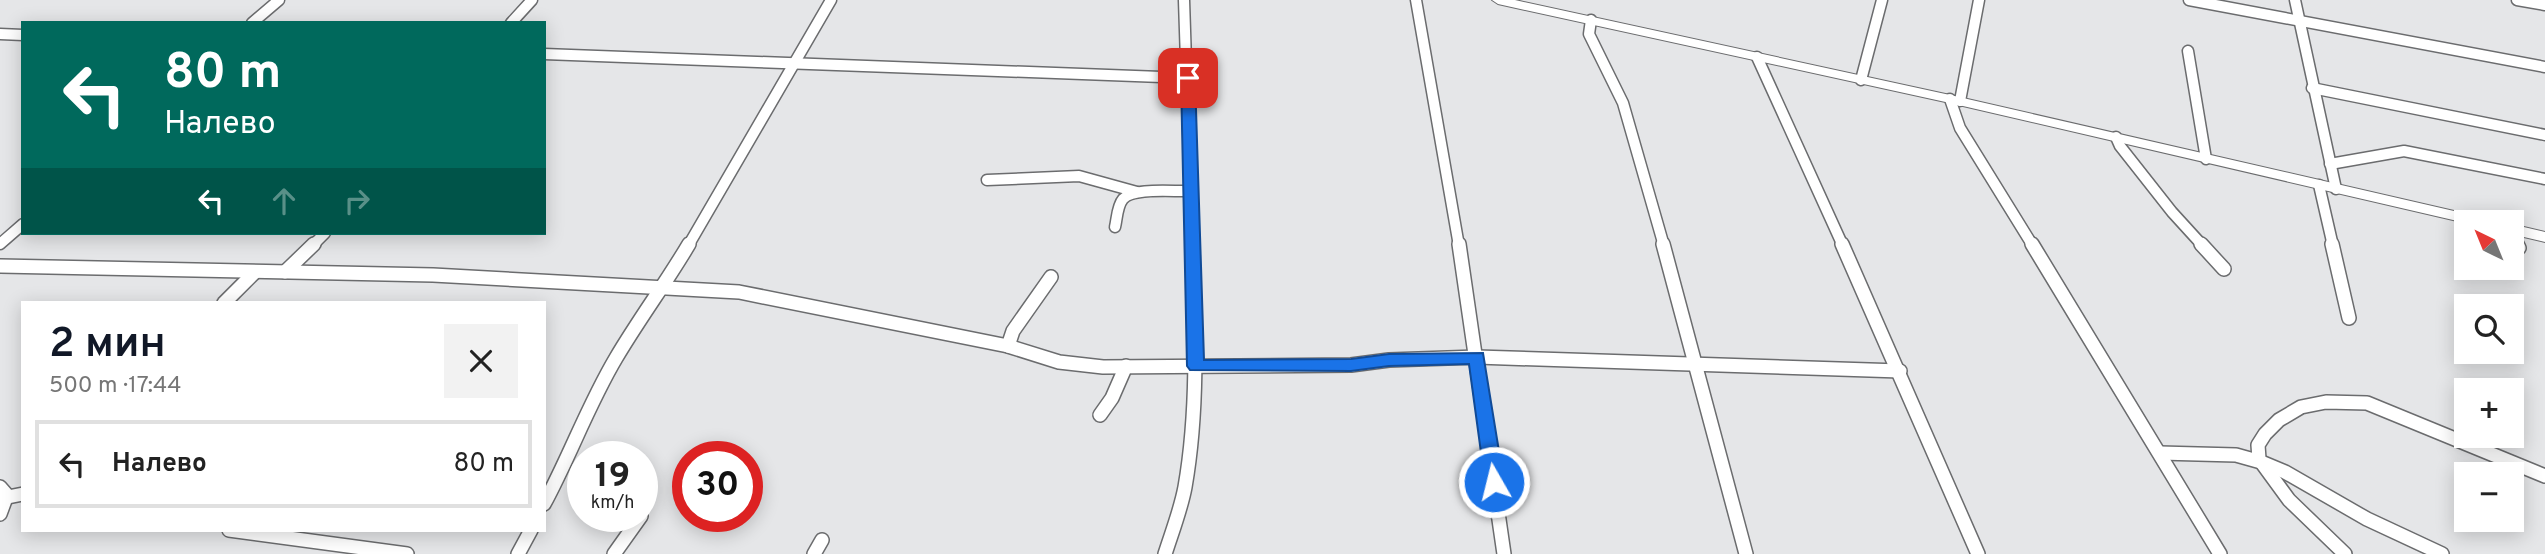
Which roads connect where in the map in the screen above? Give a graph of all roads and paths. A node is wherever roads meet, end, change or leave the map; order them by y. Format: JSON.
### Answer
{"nodes":[{"id":1,"x":279,"y":0,"type":"edge"},
{"id":2,"x":532,"y":0,"type":"edge"},
{"id":3,"x":831,"y":0,"type":"edge"},
{"id":4,"x":1184,"y":0,"type":"edge"},
{"id":5,"x":1416,"y":0,"type":"edge"},
{"id":6,"x":1499,"y":0,"type":"edge"},
{"id":7,"x":1979,"y":0,"type":"edge"},
{"id":8,"x":2189,"y":0,"type":"edge"},
{"id":9,"x":2295,"y":0,"type":"edge"},
{"id":10,"x":2517,"y":0,"type":"edge"},
{"id":11,"x":1880,"y":1,"type":"edge"},
{"id":12,"x":2545,"y":5,"type":"edge"},
{"id":13,"x":1591,"y":20,"type":"junction"},
{"id":14,"x":254,"y":21,"type":"edge"},
{"id":15,"x":513,"y":21,"type":"edge"},
{"id":16,"x":2298,"y":21,"type":"junction"},
{"id":17,"x":0,"y":34,"type":"edge"},
{"id":18,"x":21,"y":35,"type":"edge"},
{"id":19,"x":2188,"y":51,"type":"dead end"},
{"id":20,"x":546,"y":54,"type":"edge"},
{"id":21,"x":1757,"y":57,"type":"junction"},
{"id":22,"x":794,"y":62,"type":"junction"},
{"id":23,"x":2545,"y":67,"type":"edge"},
{"id":24,"x":1188,"y":78,"type":"junction"},
{"id":25,"x":1861,"y":80,"type":"junction"},
{"id":26,"x":2312,"y":88,"type":"junction"},
{"id":27,"x":1955,"y":100,"type":"junction"},
{"id":28,"x":2545,"y":135,"type":"edge"},
{"id":29,"x":2116,"y":137,"type":"junction"},
{"id":30,"x":2206,"y":159,"type":"junction"},
{"id":31,"x":2330,"y":164,"type":"junction"},
{"id":32,"x":2545,"y":179,"type":"edge"},
{"id":33,"x":987,"y":180,"type":"dead end"},
{"id":34,"x":2319,"y":185,"type":"junction"},
{"id":35,"x":2336,"y":189,"type":"junction"},
{"id":36,"x":1191,"y":191,"type":"junction"},
{"id":37,"x":1137,"y":192,"type":"junction"},
{"id":38,"x":2454,"y":216,"type":"edge"},
{"id":39,"x":21,"y":226,"type":"edge"},
{"id":40,"x":1115,"y":227,"type":"dead end"},
{"id":41,"x":2524,"y":232,"type":"edge"},
{"id":42,"x":323,"y":235,"type":"edge"},
{"id":43,"x":2545,"y":237,"type":"edge"},
{"id":44,"x":0,"y":244,"type":"edge"},
{"id":45,"x":0,"y":266,"type":"edge"},
{"id":46,"x":2224,"y":270,"type":"dead end"},
{"id":47,"x":255,"y":272,"type":"junction"},
{"id":48,"x":285,"y":272,"type":"junction"},
{"id":49,"x":1051,"y":277,"type":"dead end"},
{"id":50,"x":661,"y":288,"type":"junction"},
{"id":51,"x":226,"y":301,"type":"edge"},
{"id":52,"x":2349,"y":318,"type":"dead end"},
{"id":53,"x":1008,"y":346,"type":"junction"},
{"id":54,"x":1477,"y":358,"type":"junction"},
{"id":55,"x":1126,"y":366,"type":"junction"},
{"id":56,"x":1196,"y":366,"type":"junction"},
{"id":57,"x":1698,"y":366,"type":"junction"},
{"id":58,"x":1900,"y":371,"type":"junction"},
{"id":59,"x":1100,"y":415,"type":"dead end"},
{"id":60,"x":2160,"y":453,"type":"junction"},
{"id":61,"x":2260,"y":462,"type":"junction"},
{"id":62,"x":2545,"y":476,"type":"edge"},
{"id":63,"x":10,"y":493,"type":"edge"},
{"id":64,"x":546,"y":500,"type":"edge"},
{"id":65,"x":0,"y":514,"type":"edge"},
{"id":66,"x":241,"y":532,"type":"edge"},
{"id":67,"x":530,"y":532,"type":"edge"},
{"id":68,"x":629,"y":532,"type":"edge"},
{"id":69,"x":407,"y":554,"type":"edge"},
{"id":70,"x":518,"y":554,"type":"edge"},
{"id":71,"x":614,"y":554,"type":"edge"},
{"id":72,"x":1165,"y":554,"type":"edge"},
{"id":73,"x":1504,"y":554,"type":"edge"},
{"id":74,"x":1746,"y":554,"type":"edge"},
{"id":75,"x":1979,"y":554,"type":"edge"},
{"id":76,"x":2220,"y":554,"type":"edge"},
{"id":77,"x":2345,"y":554,"type":"edge"},
{"id":78,"x":2442,"y":554,"type":"edge"}],
"edges":[{"from":1,"to":14,"type":"street"},
{"from":2,"to":15,"type":"street"},
{"from":3,"to":22,"type":"street"},
{"from":4,"to":24,"type":"street"},
{"from":5,"to":54,"type":"street"},
{"from":6,"to":13,"type":"street"},
{"from":7,"to":27,"type":"street"},
{"from":8,"to":16,"type":"street"},
{"from":9,"to":16,"type":"street"},
{"from":10,"to":12,"type":"street"},
{"from":11,"to":25,"type":"street"},
{"from":13,"to":21,"type":"street"},
{"from":13,"to":57,"type":"street"},
{"from":16,"to":23,"type":"street"},
{"from":16,"to":26,"type":"street"},
{"from":17,"to":18,"type":"street"},
{"from":19,"to":30,"type":"street"},
{"from":20,"to":22,"type":"street"},
{"from":21,"to":25,"type":"street"},
{"from":21,"to":58,"type":"street"},
{"from":22,"to":24,"type":"street"},
{"from":22,"to":50,"type":"street"},
{"from":24,"to":36,"type":"street"},
{"from":25,"to":27,"type":"street"},
{"from":26,"to":28,"type":"street"},
{"from":26,"to":31,"type":"street"},
{"from":27,"to":29,"type":"street"},
{"from":27,"to":60,"type":"street"},
{"from":29,"to":30,"type":"street"},
{"from":29,"to":46,"type":"street"},
{"from":30,"to":34,"type":"street"},
{"from":31,"to":32,"type":"street"},
{"from":31,"to":35,"type":"street"},
{"from":33,"to":37,"type":"street"},
{"from":34,"to":35,"type":"street"},
{"from":34,"to":52,"type":"street"},
{"from":35,"to":38,"type":"street"},
{"from":36,"to":37,"type":"street"},
{"from":36,"to":56,"type":"street"},
{"from":37,"to":40,"type":"street"},
{"from":39,"to":44,"type":"street"},
{"from":41,"to":43,"type":"street"},
{"from":42,"to":48,"type":"street"},
{"from":45,"to":47,"type":"street"},
{"from":47,"to":48,"type":"street"},
{"from":47,"to":51,"type":"street"},
{"from":48,"to":50,"type":"street"},
{"from":49,"to":53,"type":"street"},
{"from":50,"to":53,"type":"street"},
{"from":50,"to":64,"type":"street"},
{"from":53,"to":55,"type":"street"},
{"from":54,"to":56,"type":"street"},
{"from":54,"to":57,"type":"street"},
{"from":54,"to":73,"type":"street"},
{"from":55,"to":56,"type":"street"},
{"from":55,"to":59,"type":"street"},
{"from":56,"to":72,"type":"street"},
{"from":57,"to":58,"type":"street"},
{"from":57,"to":74,"type":"street"},
{"from":58,"to":75,"type":"street"},
{"from":60,"to":61,"type":"street"},
{"from":60,"to":76,"type":"street"},
{"from":61,"to":62,"type":"street"},
{"from":61,"to":77,"type":"street"},
{"from":61,"to":78,"type":"street"},
{"from":63,"to":65,"type":"street"},
{"from":66,"to":69,"type":"street"},
{"from":67,"to":70,"type":"street"},
{"from":68,"to":71,"type":"street"}]}
